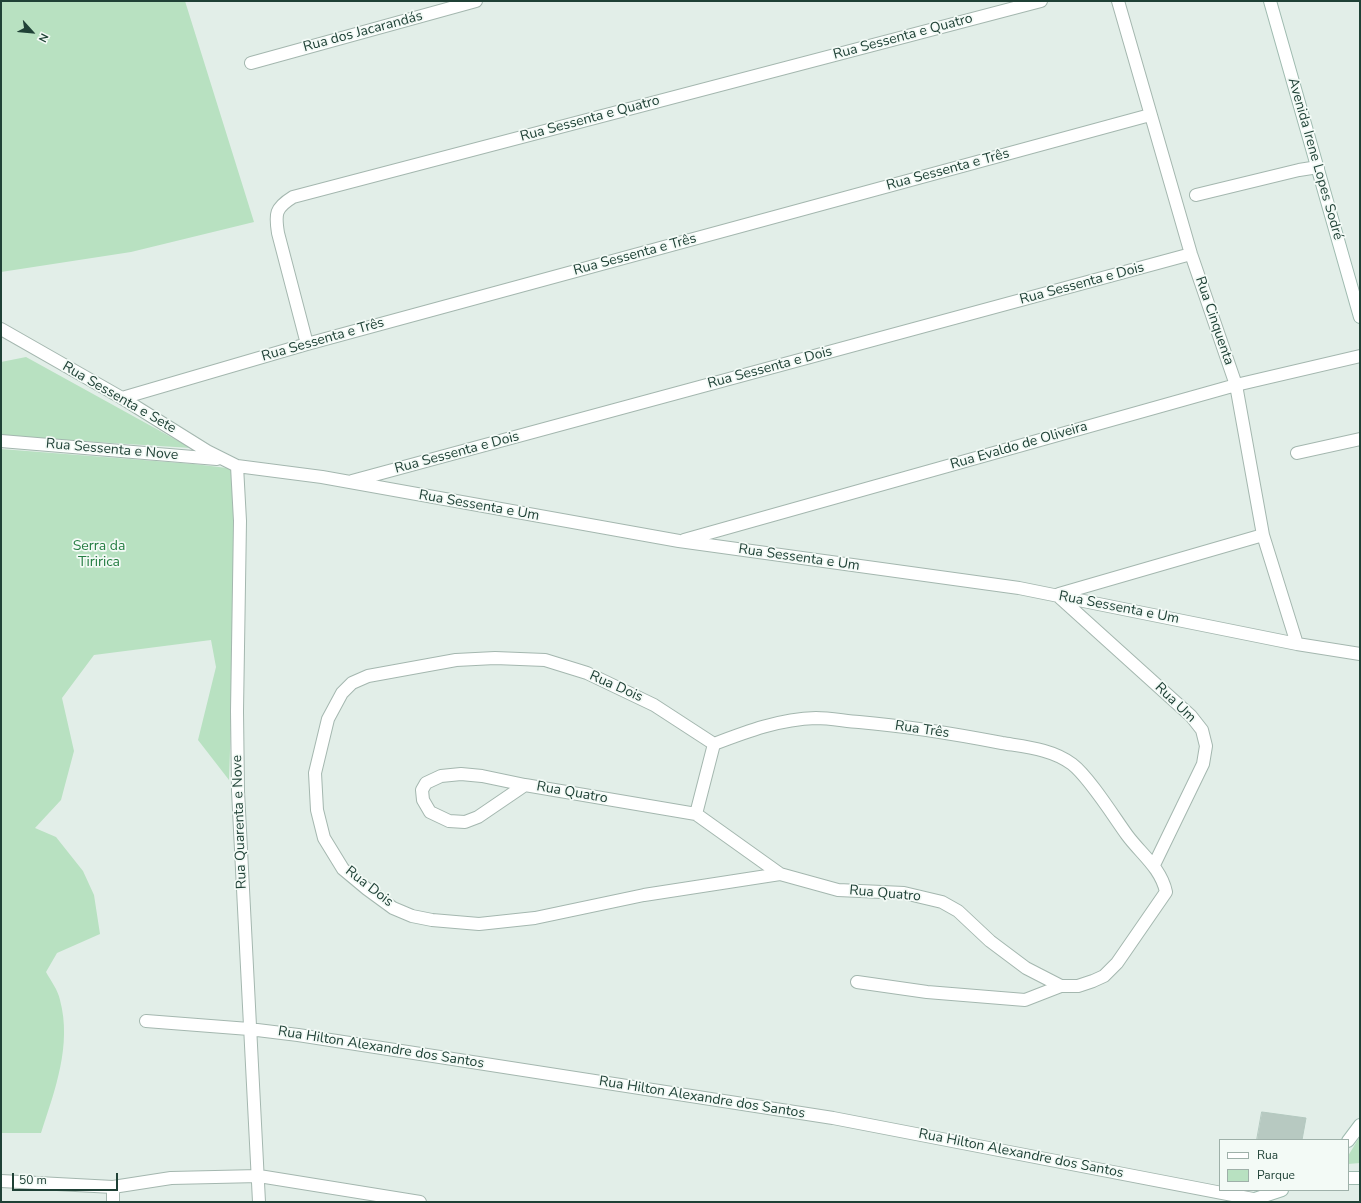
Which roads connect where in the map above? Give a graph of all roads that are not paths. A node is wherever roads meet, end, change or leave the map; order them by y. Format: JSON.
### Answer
{"nodes":[{"id":1,"x":476,"y":1,"type":"edge"},
{"id":2,"x":1041,"y":1,"type":"edge"},
{"id":3,"x":1118,"y":1,"type":"edge"},
{"id":4,"x":1270,"y":1,"type":"edge"},
{"id":5,"x":251,"y":63,"type":"dead end"},
{"id":6,"x":1150,"y":115,"type":"junction"},
{"id":7,"x":1318,"y":167,"type":"junction"},
{"id":8,"x":1196,"y":195,"type":"dead end"},
{"id":9,"x":1191,"y":254,"type":"junction"},
{"id":10,"x":1360,"y":317,"type":"edge"},
{"id":11,"x":1,"y":329,"type":"edge"},
{"id":12,"x":307,"y":344,"type":"junction"},
{"id":13,"x":1360,"y":356,"type":"edge"},
{"id":14,"x":1236,"y":385,"type":"junction"},
{"id":15,"x":122,"y":398,"type":"junction"},
{"id":16,"x":1360,"y":438,"type":"edge"},
{"id":17,"x":1,"y":441,"type":"edge"},
{"id":18,"x":1297,"y":453,"type":"dead end"},
{"id":19,"x":223,"y":459,"type":"junction"},
{"id":20,"x":237,"y":466,"type":"junction"},
{"id":21,"x":348,"y":482,"type":"junction"},
{"id":22,"x":1263,"y":535,"type":"junction"},
{"id":23,"x":679,"y":541,"type":"junction"},
{"id":24,"x":1056,"y":595,"type":"junction"},
{"id":25,"x":1297,"y":644,"type":"junction"},
{"id":26,"x":1360,"y":654,"type":"edge"},
{"id":27,"x":714,"y":744,"type":"junction"},
{"id":28,"x":525,"y":785,"type":"junction"},
{"id":29,"x":696,"y":814,"type":"junction"},
{"id":30,"x":1154,"y":865,"type":"junction"},
{"id":31,"x":780,"y":874,"type":"junction"},
{"id":32,"x":857,"y":982,"type":"dead end"},
{"id":33,"x":1061,"y":986,"type":"junction"},
{"id":34,"x":146,"y":1021,"type":"dead end"},
{"id":35,"x":250,"y":1029,"type":"junction"},
{"id":36,"x":1360,"y":1125,"type":"edge"},
{"id":37,"x":1349,"y":1140,"type":"edge"},
{"id":38,"x":259,"y":1176,"type":"junction"},
{"id":39,"x":1349,"y":1178,"type":"edge"},
{"id":40,"x":1360,"y":1178,"type":"edge"},
{"id":41,"x":1,"y":1181,"type":"edge"},
{"id":42,"x":113,"y":1187,"type":"junction"},
{"id":43,"x":1279,"y":1191,"type":"edge"},
{"id":44,"x":1249,"y":1200,"type":"edge"},
{"id":45,"x":404,"y":1201,"type":"edge"},
{"id":46,"x":114,"y":1202,"type":"edge"},
{"id":47,"x":259,"y":1202,"type":"edge"},
{"id":48,"x":420,"y":1202,"type":"edge"}],
"edges":[{"from":1,"to":5,"type":"street","name":"Rua dos Jacarandás"},
{"from":2,"to":12,"type":"street","name":"Rua Sessenta e Quatro"},
{"from":3,"to":6,"type":"street","name":"Rua Cinquenta"},
{"from":4,"to":7,"type":"street","name":"Avenida Irene Lopes Sodré"},
{"from":6,"to":9,"type":"street","name":"Rua Cinquenta"},
{"from":6,"to":12,"type":"street","name":"Rua Sessenta e Três"},
{"from":7,"to":8,"type":"street"},
{"from":7,"to":10,"type":"street","name":"Avenida Irene Lopes Sodré"},
{"from":9,"to":14,"type":"street","name":"Rua Cinquenta"},
{"from":9,"to":21,"type":"street","name":"Rua Sessenta e Dois"},
{"from":11,"to":15,"type":"street","name":"Rua Sessenta e Sete"},
{"from":12,"to":15,"type":"street","name":"Rua Sessenta e Três"},
{"from":13,"to":14,"type":"street","name":"Rua Evaldo de Oliveira"},
{"from":14,"to":22,"type":"street","name":"Rua Cinquenta"},
{"from":14,"to":23,"type":"street","name":"Rua Evaldo de Oliveira"},
{"from":15,"to":19,"type":"street","name":"Rua Sessenta e Sete"},
{"from":16,"to":18,"type":"street"},
{"from":17,"to":19,"type":"street","name":"Rua Sessenta e Nove"},
{"from":19,"to":20,"type":"street","name":"Rua Sessenta e Sete"},
{"from":20,"to":21,"type":"street","name":"Rua Sessenta e Um"},
{"from":20,"to":35,"type":"street","name":"Rua Quarenta e Nove"},
{"from":21,"to":23,"type":"street","name":"Rua Sessenta e Um"},
{"from":22,"to":24,"type":"street"},
{"from":22,"to":25,"type":"street","name":"Rua Cinquenta"},
{"from":23,"to":24,"type":"street","name":"Rua Sessenta e Um"},
{"from":24,"to":25,"type":"street","name":"Rua Sessenta e Um"},
{"from":24,"to":30,"type":"street","name":"Rua Um"},
{"from":25,"to":26,"type":"street","name":"Rua Sessenta e Um"},
{"from":27,"to":29,"type":"street"},
{"from":27,"to":30,"type":"street","name":"Rua Três"},
{"from":27,"to":31,"type":"street","name":"Rua Dois"},
{"from":28,"to":28,"type":"street","name":"Rua Quatro"},
{"from":28,"to":29,"type":"street","name":"Rua Quatro"},
{"from":29,"to":31,"type":"street","name":"Rua Quatro"},
{"from":30,"to":33,"type":"street","name":"Rua Quatro"},
{"from":31,"to":33,"type":"street","name":"Rua Quatro"},
{"from":32,"to":33,"type":"street"},
{"from":34,"to":35,"type":"street","name":"Rua Hilton Alexandre dos Santos"},
{"from":35,"to":38,"type":"street","name":"Rua Quarenta e Nove"},
{"from":35,"to":44,"type":"street","name":"Rua Hilton Alexandre dos Santos"},
{"from":36,"to":37,"type":"street"},
{"from":38,"to":42,"type":"street"},
{"from":38,"to":45,"type":"street"},
{"from":38,"to":47,"type":"street","name":"Rua Quarenta e Nove"},
{"from":39,"to":40,"type":"street"},
{"from":41,"to":42,"type":"street"},
{"from":42,"to":46,"type":"street"},
{"from":43,"to":44,"type":"street"},
{"from":45,"to":48,"type":"street"}]}
